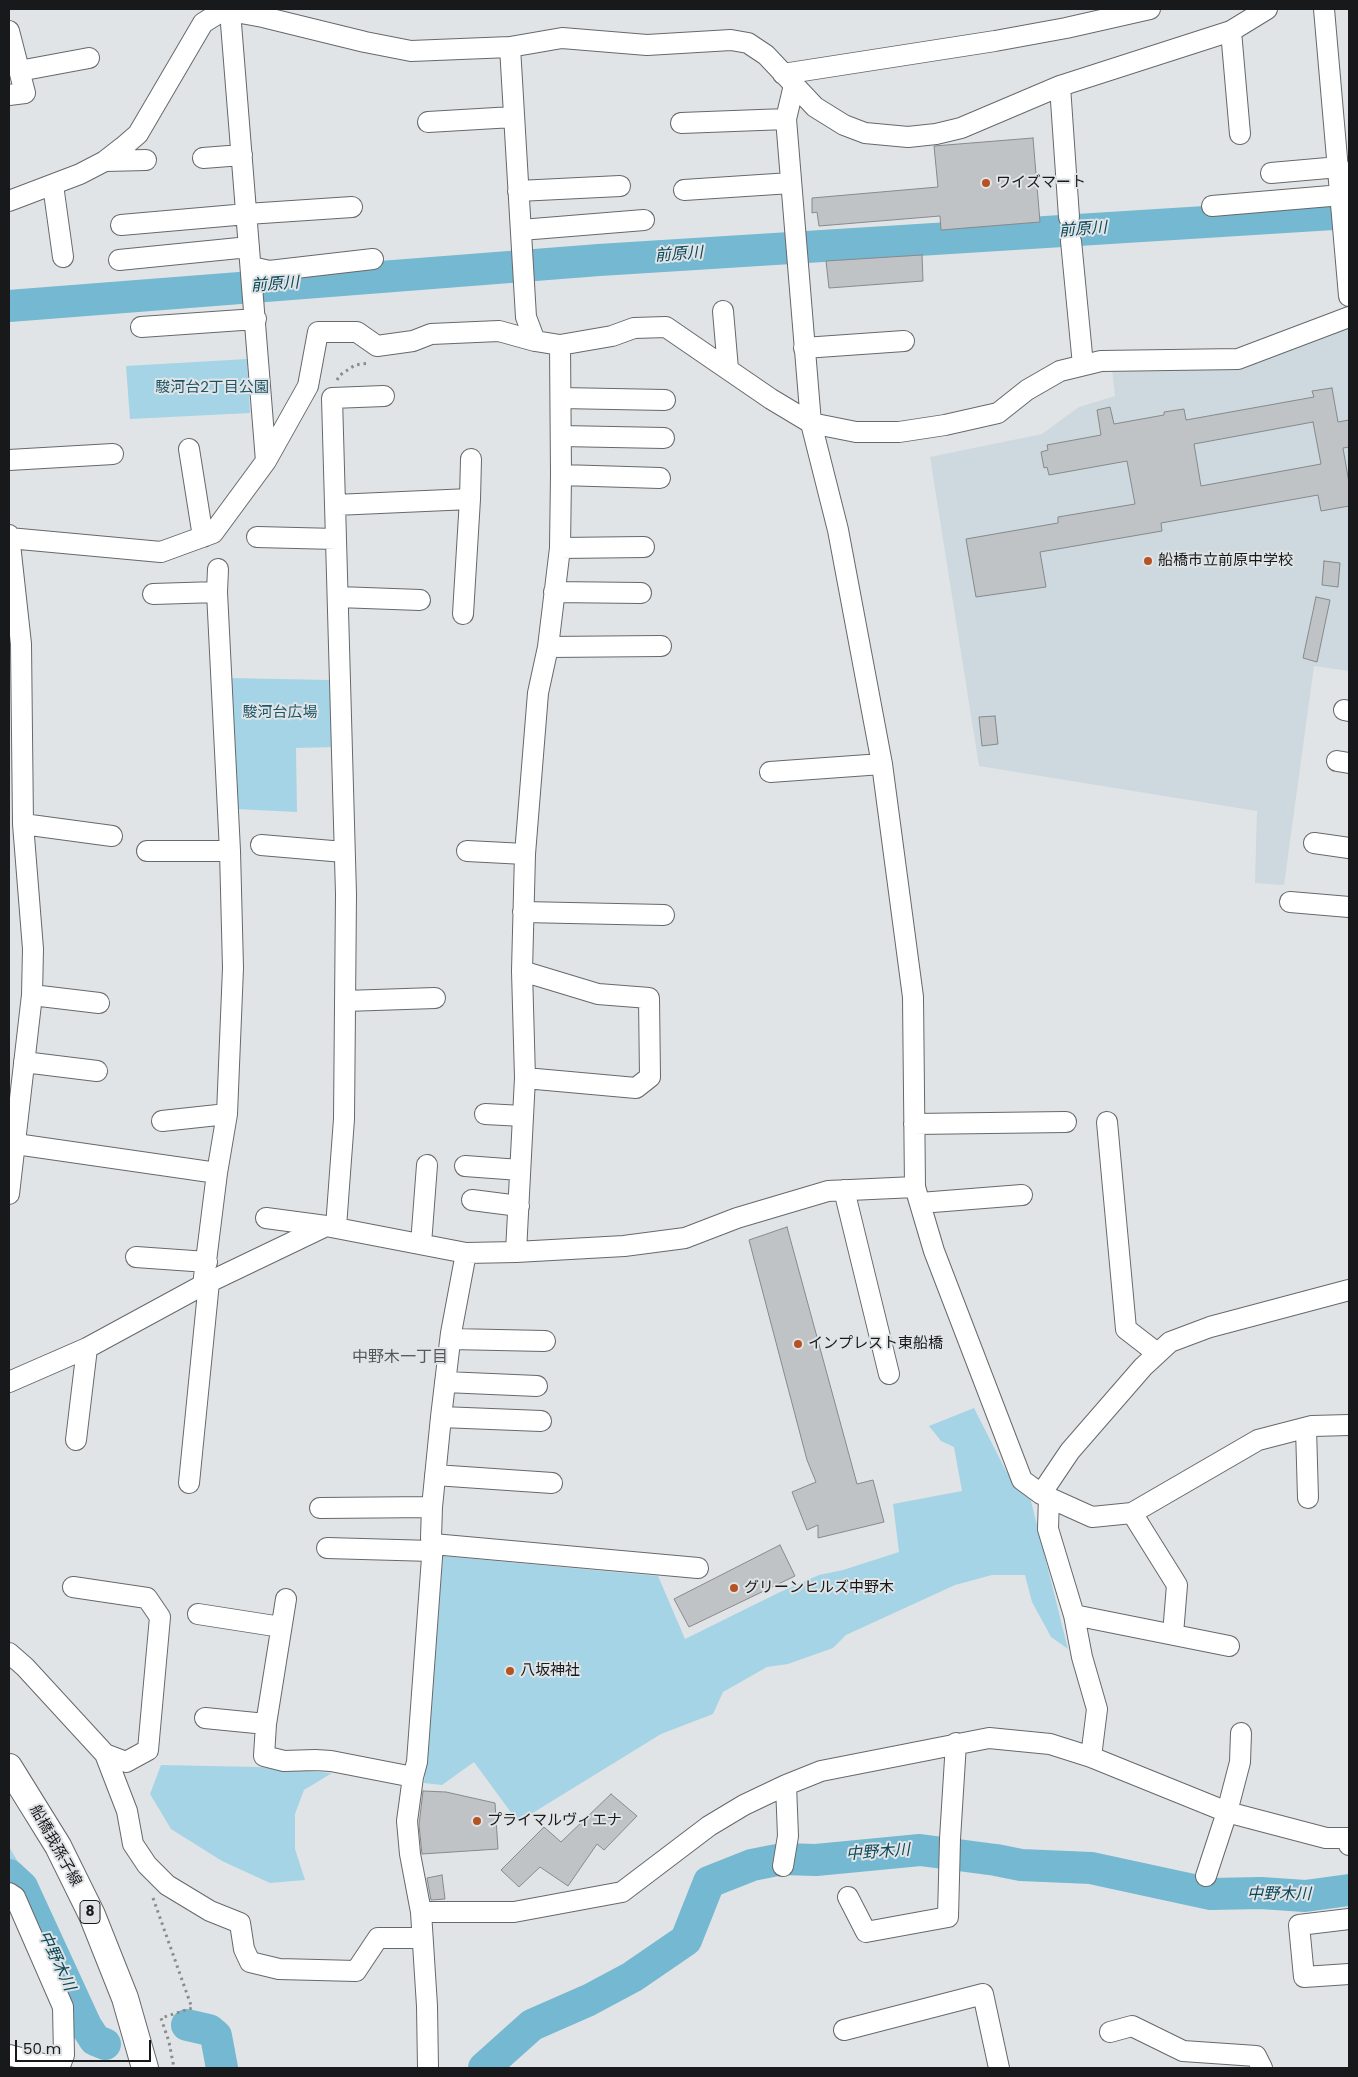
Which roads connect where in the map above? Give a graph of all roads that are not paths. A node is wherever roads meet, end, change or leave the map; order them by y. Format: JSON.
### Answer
{"nodes":[{"id":1,"x":1150,"y":9,"type":"edge"},
{"id":2,"x":1267,"y":9,"type":"edge"},
{"id":3,"x":1324,"y":9,"type":"edge"},
{"id":4,"x":223,"y":11,"type":"edge"},
{"id":5,"x":305,"y":17,"type":"edge"},
{"id":6,"x":9,"y":31,"type":"edge"},
{"id":7,"x":1231,"y":31,"type":"junction"},
{"id":8,"x":510,"y":47,"type":"junction"},
{"id":9,"x":89,"y":58,"type":"dead end"},
{"id":10,"x":19,"y":71,"type":"junction"},
{"id":11,"x":788,"y":80,"type":"junction"},
{"id":12,"x":1060,"y":86,"type":"junction"},
{"id":13,"x":9,"y":95,"type":"edge"},
{"id":14,"x":513,"y":117,"type":"junction"},
{"id":15,"x":786,"y":119,"type":"junction"},
{"id":16,"x":428,"y":122,"type":"dead end"},
{"id":17,"x":681,"y":123,"type":"dead end"},
{"id":18,"x":1240,"y":134,"type":"dead end"},
{"id":19,"x":1343,"y":143,"type":"edge"},
{"id":20,"x":242,"y":155,"type":"junction"},
{"id":21,"x":203,"y":158,"type":"dead end"},
{"id":22,"x":146,"y":160,"type":"dead end"},
{"id":23,"x":105,"y":161,"type":"junction"},
{"id":24,"x":1271,"y":173,"type":"dead end"},
{"id":25,"x":791,"y":183,"type":"junction"},
{"id":26,"x":53,"y":185,"type":"junction"},
{"id":27,"x":620,"y":186,"type":"dead end"},
{"id":28,"x":684,"y":190,"type":"dead end"},
{"id":29,"x":1343,"y":190,"type":"edge"},
{"id":30,"x":518,"y":191,"type":"junction"},
{"id":31,"x":9,"y":201,"type":"edge"},
{"id":32,"x":1212,"y":206,"type":"dead end"},
{"id":33,"x":352,"y":207,"type":"dead end"},
{"id":34,"x":247,"y":214,"type":"junction"},
{"id":35,"x":1069,"y":216,"type":"dead end"},
{"id":36,"x":644,"y":220,"type":"dead end"},
{"id":37,"x":121,"y":225,"type":"dead end"},
{"id":38,"x":521,"y":230,"type":"junction"},
{"id":39,"x":1071,"y":241,"type":"dead end"},
{"id":40,"x":249,"y":247,"type":"junction"},
{"id":41,"x":62,"y":257,"type":"dead end"},
{"id":42,"x":373,"y":259,"type":"dead end"},
{"id":43,"x":119,"y":260,"type":"dead end"},
{"id":44,"x":253,"y":281,"type":"junction"},
{"id":45,"x":1349,"y":296,"type":"edge"},
{"id":46,"x":723,"y":311,"type":"dead end"},
{"id":47,"x":1349,"y":317,"type":"edge"},
{"id":48,"x":256,"y":319,"type":"junction"},
{"id":49,"x":141,"y":327,"type":"dead end"},
{"id":50,"x":535,"y":340,"type":"junction"},
{"id":51,"x":904,"y":341,"type":"dead end"},
{"id":52,"x":560,"y":345,"type":"junction"},
{"id":53,"x":804,"y":348,"type":"junction"},
{"id":54,"x":1083,"y":365,"type":"junction"},
{"id":55,"x":728,"y":369,"type":"junction"},
{"id":56,"x":384,"y":396,"type":"dead end"},
{"id":57,"x":561,"y":398,"type":"junction"},
{"id":58,"x":665,"y":400,"type":"dead end"},
{"id":59,"x":811,"y":423,"type":"junction"},
{"id":60,"x":562,"y":436,"type":"junction"},
{"id":61,"x":664,"y":438,"type":"dead end"},
{"id":62,"x":189,"y":449,"type":"dead end"},
{"id":63,"x":113,"y":454,"type":"dead end"},
{"id":64,"x":471,"y":459,"type":"dead end"},
{"id":65,"x":9,"y":460,"type":"edge"},
{"id":66,"x":266,"y":461,"type":"junction"},
{"id":67,"x":562,"y":475,"type":"junction"},
{"id":68,"x":660,"y":478,"type":"dead end"},
{"id":69,"x":470,"y":499,"type":"junction"},
{"id":70,"x":335,"y":505,"type":"junction"},
{"id":71,"x":9,"y":537,"type":"edge"},
{"id":72,"x":203,"y":537,"type":"junction"},
{"id":73,"x":257,"y":537,"type":"dead end"},
{"id":74,"x":336,"y":539,"type":"junction"},
{"id":75,"x":644,"y":547,"type":"dead end"},
{"id":76,"x":560,"y":548,"type":"junction"},
{"id":77,"x":218,"y":569,"type":"dead end"},
{"id":78,"x":217,"y":592,"type":"junction"},
{"id":79,"x":554,"y":592,"type":"junction"},
{"id":80,"x":641,"y":593,"type":"dead end"},
{"id":81,"x":153,"y":594,"type":"dead end"},
{"id":82,"x":12,"y":595,"type":"edge"},
{"id":83,"x":338,"y":597,"type":"junction"},
{"id":84,"x":420,"y":600,"type":"dead end"},
{"id":85,"x":463,"y":614,"type":"dead end"},
{"id":86,"x":15,"y":643,"type":"edge"},
{"id":87,"x":661,"y":646,"type":"dead end"},
{"id":88,"x":548,"y":647,"type":"junction"},
{"id":89,"x":882,"y":764,"type":"junction"},
{"id":90,"x":770,"y":772,"type":"dead end"},
{"id":91,"x":24,"y":824,"type":"junction"},
{"id":92,"x":112,"y":836,"type":"dead end"},
{"id":93,"x":1314,"y":843,"type":"dead end"},
{"id":94,"x":261,"y":844,"type":"dead end"},
{"id":95,"x":1349,"y":848,"type":"edge"},
{"id":96,"x":467,"y":850,"type":"dead end"},
{"id":97,"x":147,"y":851,"type":"dead end"},
{"id":98,"x":230,"y":851,"type":"junction"},
{"id":99,"x":344,"y":852,"type":"junction"},
{"id":100,"x":525,"y":854,"type":"junction"},
{"id":101,"x":18,"y":861,"type":"edge"},
{"id":102,"x":1290,"y":902,"type":"dead end"},
{"id":103,"x":1349,"y":907,"type":"edge"},
{"id":104,"x":522,"y":912,"type":"junction"},
{"id":105,"x":664,"y":915,"type":"dead end"},
{"id":106,"x":522,"y":971,"type":"junction"},
{"id":107,"x":32,"y":995,"type":"junction"},
{"id":108,"x":436,"y":998,"type":"dead end"},
{"id":109,"x":345,"y":1001,"type":"junction"},
{"id":110,"x":99,"y":1003,"type":"dead end"},
{"id":111,"x":20,"y":1049,"type":"edge"},
{"id":112,"x":97,"y":1071,"type":"dead end"},
{"id":113,"x":525,"y":1078,"type":"junction"},
{"id":114,"x":15,"y":1090,"type":"edge"},
{"id":115,"x":227,"y":1114,"type":"junction"},
{"id":116,"x":485,"y":1114,"type":"dead end"},
{"id":117,"x":523,"y":1116,"type":"junction"},
{"id":118,"x":162,"y":1121,"type":"dead end"},
{"id":119,"x":1066,"y":1122,"type":"dead end"},
{"id":120,"x":1107,"y":1122,"type":"dead end"},
{"id":121,"x":914,"y":1124,"type":"junction"},
{"id":122,"x":11,"y":1144,"type":"edge"},
{"id":123,"x":427,"y":1164,"type":"dead end"},
{"id":124,"x":465,"y":1166,"type":"dead end"},
{"id":125,"x":520,"y":1170,"type":"junction"},
{"id":126,"x":218,"y":1173,"type":"junction"},
{"id":127,"x":844,"y":1190,"type":"junction"},
{"id":128,"x":9,"y":1194,"type":"edge"},
{"id":129,"x":917,"y":1195,"type":"junction"},
{"id":130,"x":1022,"y":1195,"type":"dead end"},
{"id":131,"x":472,"y":1200,"type":"dead end"},
{"id":132,"x":519,"y":1206,"type":"junction"},
{"id":133,"x":266,"y":1218,"type":"dead end"},
{"id":134,"x":331,"y":1226,"type":"junction"},
{"id":135,"x":421,"y":1244,"type":"junction"},
{"id":136,"x":466,"y":1252,"type":"junction"},
{"id":137,"x":516,"y":1252,"type":"junction"},
{"id":138,"x":136,"y":1257,"type":"dead end"},
{"id":139,"x":207,"y":1277,"type":"junction"},
{"id":140,"x":1349,"y":1290,"type":"edge"},
{"id":141,"x":450,"y":1339,"type":"junction"},
{"id":142,"x":544,"y":1341,"type":"dead end"},
{"id":143,"x":87,"y":1348,"type":"junction"},
{"id":144,"x":1158,"y":1353,"type":"junction"},
{"id":145,"x":889,"y":1374,"type":"dead end"},
{"id":146,"x":9,"y":1382,"type":"edge"},
{"id":147,"x":445,"y":1382,"type":"junction"},
{"id":148,"x":537,"y":1386,"type":"dead end"},
{"id":149,"x":441,"y":1417,"type":"junction"},
{"id":150,"x":541,"y":1421,"type":"dead end"},
{"id":151,"x":1349,"y":1424,"type":"edge"},
{"id":152,"x":1306,"y":1428,"type":"junction"},
{"id":153,"x":76,"y":1440,"type":"dead end"},
{"id":154,"x":436,"y":1475,"type":"junction"},
{"id":155,"x":189,"y":1483,"type":"dead end"},
{"id":156,"x":552,"y":1483,"type":"dead end"},
{"id":157,"x":1045,"y":1495,"type":"junction"},
{"id":158,"x":1308,"y":1498,"type":"dead end"},
{"id":159,"x":432,"y":1507,"type":"junction"},
{"id":160,"x":320,"y":1508,"type":"dead end"},
{"id":161,"x":1132,"y":1513,"type":"junction"},
{"id":162,"x":433,"y":1547,"type":"junction"},
{"id":163,"x":327,"y":1548,"type":"dead end"},
{"id":164,"x":698,"y":1568,"type":"dead end"},
{"id":165,"x":73,"y":1587,"type":"dead end"},
{"id":166,"x":286,"y":1599,"type":"dead end"},
{"id":167,"x":198,"y":1614,"type":"dead end"},
{"id":168,"x":1074,"y":1614,"type":"junction"},
{"id":169,"x":281,"y":1627,"type":"junction"},
{"id":170,"x":1172,"y":1634,"type":"junction"},
{"id":171,"x":1229,"y":1646,"type":"dead end"},
{"id":172,"x":9,"y":1653,"type":"edge"},
{"id":173,"x":17,"y":1665,"type":"edge"},
{"id":174,"x":205,"y":1718,"type":"dead end"},
{"id":175,"x":266,"y":1724,"type":"junction"},
{"id":176,"x":1242,"y":1733,"type":"dead end"},
{"id":177,"x":956,"y":1743,"type":"junction"},
{"id":178,"x":106,"y":1754,"type":"junction"},
{"id":179,"x":1091,"y":1757,"type":"junction"},
{"id":180,"x":9,"y":1767,"type":"edge"},
{"id":181,"x":413,"y":1777,"type":"junction"},
{"id":182,"x":786,"y":1785,"type":"junction"},
{"id":183,"x":1227,"y":1812,"type":"junction"},
{"id":184,"x":1349,"y":1840,"type":"edge"},
{"id":185,"x":784,"y":1859,"type":"dead end"},
{"id":186,"x":1206,"y":1876,"type":"dead end"},
{"id":187,"x":9,"y":1893,"type":"edge"},
{"id":188,"x":848,"y":1897,"type":"dead end"},
{"id":189,"x":421,"y":1912,"type":"junction"},
{"id":190,"x":1349,"y":1919,"type":"edge"},
{"id":191,"x":422,"y":1938,"type":"junction"},
{"id":192,"x":1349,"y":1974,"type":"edge"},
{"id":193,"x":844,"y":2030,"type":"dead end"},
{"id":194,"x":1110,"y":2032,"type":"dead end"},
{"id":195,"x":9,"y":2055,"type":"edge"},
{"id":196,"x":145,"y":2068,"type":"edge"},
{"id":197,"x":428,"y":2068,"type":"edge"},
{"id":198,"x":999,"y":2068,"type":"edge"},
{"id":199,"x":1262,"y":2068,"type":"edge"}],
"edges":[{"from":1,"to":11,"type":"street"},
{"from":2,"to":7,"type":"street"},
{"from":3,"to":19,"type":"street"},
{"from":4,"to":5,"type":"street"},
{"from":4,"to":20,"type":"street"},
{"from":4,"to":23,"type":"street"},
{"from":5,"to":8,"type":"street"},
{"from":6,"to":10,"type":"street"},
{"from":7,"to":12,"type":"street"},
{"from":7,"to":18,"type":"street"},
{"from":8,"to":11,"type":"street"},
{"from":8,"to":14,"type":"street"},
{"from":9,"to":10,"type":"street"},
{"from":10,"to":13,"type":"street"},
{"from":11,"to":12,"type":"street"},
{"from":11,"to":15,"type":"street"},
{"from":12,"to":35,"type":"street"},
{"from":14,"to":16,"type":"street"},
{"from":14,"to":30,"type":"street"},
{"from":15,"to":17,"type":"street"},
{"from":15,"to":25,"type":"street"},
{"from":19,"to":29,"type":"street"},
{"from":20,"to":21,"type":"street"},
{"from":20,"to":34,"type":"street"},
{"from":22,"to":23,"type":"street"},
{"from":23,"to":26,"type":"street"},
{"from":24,"to":29,"type":"street"},
{"from":25,"to":28,"type":"street"},
{"from":25,"to":53,"type":"street"},
{"from":26,"to":31,"type":"street"},
{"from":26,"to":41,"type":"street"},
{"from":27,"to":30,"type":"street"},
{"from":29,"to":32,"type":"street"},
{"from":29,"to":45,"type":"street"},
{"from":30,"to":38,"type":"street"},
{"from":33,"to":34,"type":"street"},
{"from":34,"to":37,"type":"street"},
{"from":34,"to":40,"type":"street"},
{"from":36,"to":38,"type":"street"},
{"from":38,"to":50,"type":"street"},
{"from":39,"to":54,"type":"street"},
{"from":40,"to":43,"type":"street"},
{"from":40,"to":44,"type":"street"},
{"from":42,"to":44,"type":"street"},
{"from":44,"to":48,"type":"street"},
{"from":46,"to":55,"type":"street"},
{"from":47,"to":54,"type":"street"},
{"from":48,"to":49,"type":"street"},
{"from":48,"to":66,"type":"street"},
{"from":50,"to":52,"type":"street"},
{"from":50,"to":66,"type":"street"},
{"from":51,"to":53,"type":"street"},
{"from":52,"to":55,"type":"street"},
{"from":52,"to":57,"type":"street"},
{"from":53,"to":59,"type":"street"},
{"from":54,"to":59,"type":"street"},
{"from":55,"to":59,"type":"street"},
{"from":56,"to":70,"type":"street"},
{"from":57,"to":58,"type":"street"},
{"from":57,"to":60,"type":"street"},
{"from":59,"to":89,"type":"street"},
{"from":60,"to":61,"type":"street"},
{"from":60,"to":67,"type":"street"},
{"from":62,"to":72,"type":"street"},
{"from":63,"to":65,"type":"street"},
{"from":64,"to":69,"type":"street"},
{"from":66,"to":72,"type":"street"},
{"from":67,"to":68,"type":"street"},
{"from":67,"to":76,"type":"street"},
{"from":69,"to":70,"type":"street"},
{"from":69,"to":85,"type":"street"},
{"from":70,"to":74,"type":"street"},
{"from":71,"to":72,"type":"street"},
{"from":71,"to":82,"type":"street"},
{"from":73,"to":74,"type":"street"},
{"from":74,"to":83,"type":"street"},
{"from":75,"to":76,"type":"street"},
{"from":76,"to":79,"type":"street"},
{"from":77,"to":78,"type":"street"},
{"from":78,"to":81,"type":"street"},
{"from":78,"to":98,"type":"street"},
{"from":79,"to":80,"type":"street"},
{"from":79,"to":88,"type":"street"},
{"from":82,"to":86,"type":"street"},
{"from":83,"to":84,"type":"street"},
{"from":83,"to":99,"type":"street"},
{"from":86,"to":91,"type":"street"},
{"from":87,"to":88,"type":"street"},
{"from":88,"to":100,"type":"street"},
{"from":89,"to":90,"type":"street"},
{"from":89,"to":121,"type":"street"},
{"from":91,"to":92,"type":"street"},
{"from":91,"to":101,"type":"street"},
{"from":93,"to":95,"type":"street"},
{"from":94,"to":99,"type":"street"},
{"from":96,"to":100,"type":"street"},
{"from":97,"to":98,"type":"street"},
{"from":98,"to":115,"type":"street"},
{"from":99,"to":109,"type":"street"},
{"from":100,"to":104,"type":"street"},
{"from":101,"to":107,"type":"street"},
{"from":102,"to":103,"type":"street"},
{"from":104,"to":105,"type":"street"},
{"from":104,"to":106,"type":"street"},
{"from":106,"to":113,"type":"street"},
{"from":106,"to":113,"type":"street"},
{"from":107,"to":110,"type":"street"},
{"from":107,"to":111,"type":"street"},
{"from":108,"to":109,"type":"street"},
{"from":109,"to":134,"type":"street"},
{"from":111,"to":112,"type":"street"},
{"from":111,"to":114,"type":"street"},
{"from":113,"to":117,"type":"street"},
{"from":114,"to":122,"type":"street"},
{"from":115,"to":118,"type":"street"},
{"from":115,"to":126,"type":"street"},
{"from":116,"to":117,"type":"street"},
{"from":117,"to":125,"type":"street"},
{"from":119,"to":121,"type":"street"},
{"from":120,"to":144,"type":"street"},
{"from":121,"to":129,"type":"street"},
{"from":122,"to":126,"type":"street"},
{"from":122,"to":128,"type":"street"},
{"from":123,"to":135,"type":"street"},
{"from":124,"to":125,"type":"street"},
{"from":125,"to":132,"type":"street"},
{"from":126,"to":139,"type":"street"},
{"from":127,"to":129,"type":"street"},
{"from":127,"to":137,"type":"street"},
{"from":127,"to":145,"type":"street"},
{"from":129,"to":130,"type":"street"},
{"from":129,"to":157,"type":"street"},
{"from":131,"to":132,"type":"street"},
{"from":132,"to":137,"type":"street"},
{"from":133,"to":134,"type":"street"},
{"from":134,"to":135,"type":"street"},
{"from":134,"to":139,"type":"street"},
{"from":135,"to":136,"type":"street"},
{"from":136,"to":137,"type":"street"},
{"from":136,"to":141,"type":"street"},
{"from":138,"to":139,"type":"street"},
{"from":139,"to":143,"type":"street"},
{"from":139,"to":155,"type":"street"},
{"from":140,"to":144,"type":"street"},
{"from":141,"to":142,"type":"street"},
{"from":141,"to":147,"type":"street"},
{"from":143,"to":146,"type":"street"},
{"from":143,"to":153,"type":"street"},
{"from":144,"to":157,"type":"street"},
{"from":147,"to":148,"type":"street"},
{"from":147,"to":149,"type":"street"},
{"from":149,"to":150,"type":"street"},
{"from":149,"to":154,"type":"street"},
{"from":151,"to":152,"type":"street"},
{"from":152,"to":158,"type":"street"},
{"from":152,"to":161,"type":"street"},
{"from":154,"to":156,"type":"street"},
{"from":154,"to":159,"type":"street"},
{"from":157,"to":161,"type":"street"},
{"from":157,"to":168,"type":"street"},
{"from":159,"to":160,"type":"street"},
{"from":159,"to":162,"type":"street"},
{"from":161,"to":170,"type":"street"},
{"from":162,"to":163,"type":"street"},
{"from":162,"to":164,"type":"street"},
{"from":162,"to":181,"type":"street"},
{"from":165,"to":178,"type":"street"},
{"from":166,"to":169,"type":"street"},
{"from":167,"to":169,"type":"street"},
{"from":168,"to":170,"type":"street"},
{"from":168,"to":179,"type":"street"},
{"from":169,"to":175,"type":"street"},
{"from":170,"to":171,"type":"street"},
{"from":172,"to":173,"type":"street"},
{"from":173,"to":178,"type":"street"},
{"from":174,"to":175,"type":"street"},
{"from":175,"to":181,"type":"street"},
{"from":176,"to":183,"type":"street"},
{"from":177,"to":179,"type":"street"},
{"from":177,"to":182,"type":"street"},
{"from":177,"to":188,"type":"street"},
{"from":178,"to":191,"type":"street"},
{"from":179,"to":183,"type":"street"},
{"from":180,"to":196,"type":"main road","name":"船橋我孫子線","number":"8"},
{"from":181,"to":189,"type":"street"},
{"from":182,"to":185,"type":"street"},
{"from":182,"to":189,"type":"street"},
{"from":183,"to":184,"type":"street"},
{"from":183,"to":186,"type":"street"},
{"from":187,"to":195,"type":"street"},
{"from":189,"to":191,"type":"street"},
{"from":190,"to":192,"type":"street"},
{"from":191,"to":197,"type":"street"},
{"from":193,"to":198,"type":"street"},
{"from":194,"to":199,"type":"street"}]}
